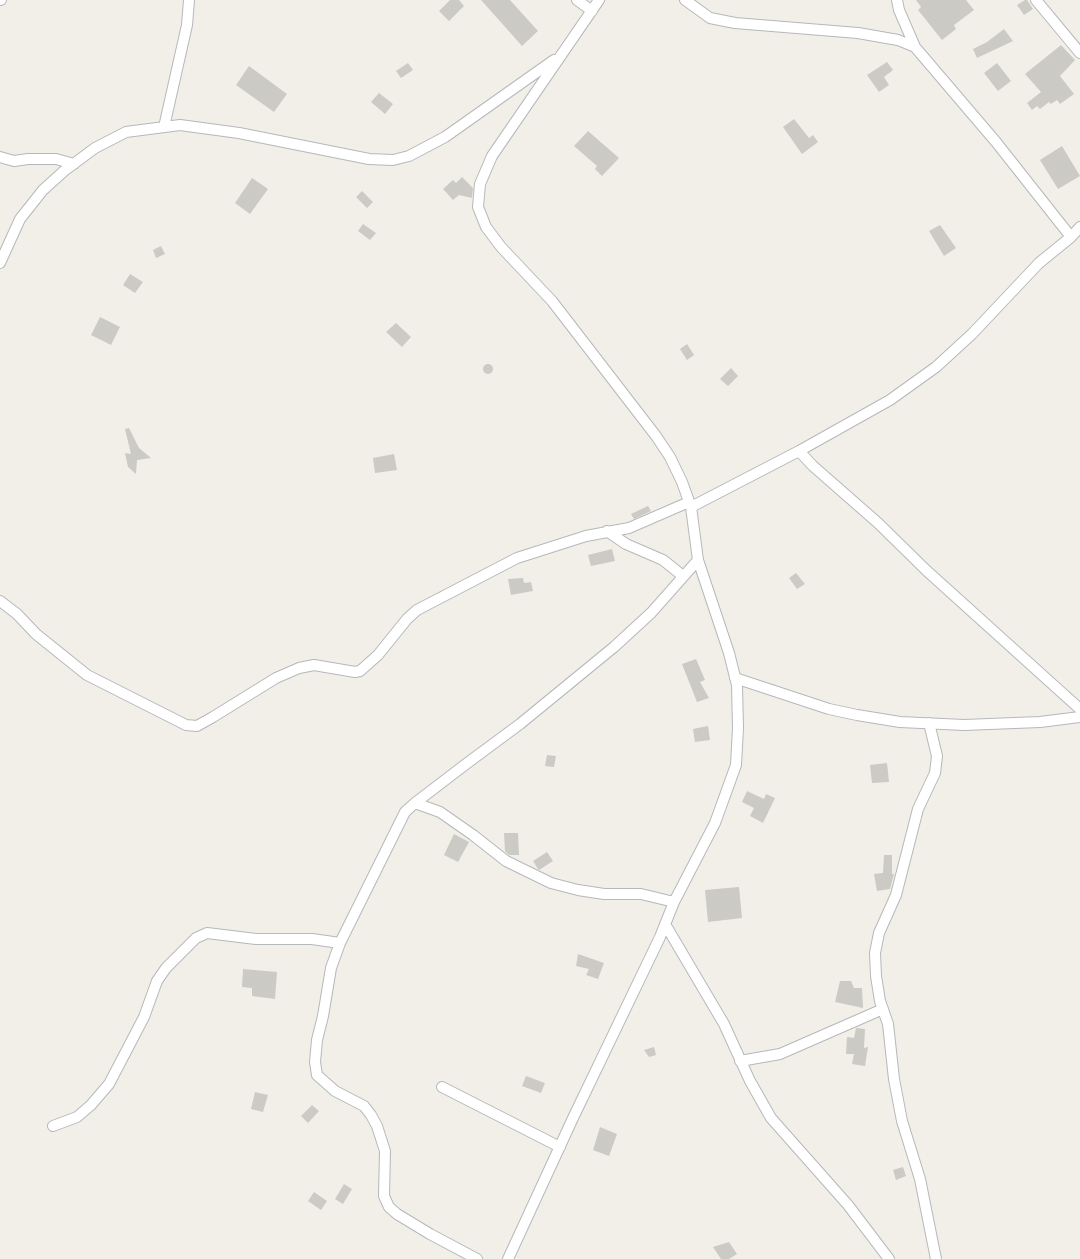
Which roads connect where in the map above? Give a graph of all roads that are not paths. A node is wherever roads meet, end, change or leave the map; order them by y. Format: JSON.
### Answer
{"nodes":[{"id":1,"x":189,"y":0,"type":"edge"},
{"id":2,"x":577,"y":0,"type":"edge"},
{"id":3,"x":600,"y":0,"type":"edge"},
{"id":4,"x":685,"y":0,"type":"edge"},
{"id":5,"x":897,"y":0,"type":"edge"},
{"id":6,"x":1036,"y":0,"type":"edge"},
{"id":7,"x":592,"y":11,"type":"junction"},
{"id":8,"x":915,"y":46,"type":"junction"},
{"id":9,"x":1080,"y":53,"type":"edge"},
{"id":10,"x":560,"y":56,"type":"junction"},
{"id":11,"x":164,"y":127,"type":"junction"},
{"id":12,"x":0,"y":157,"type":"edge"},
{"id":13,"x":74,"y":164,"type":"junction"},
{"id":14,"x":1080,"y":227,"type":"edge"},
{"id":15,"x":1071,"y":237,"type":"junction"},
{"id":16,"x":0,"y":263,"type":"edge"},
{"id":17,"x":799,"y":451,"type":"junction"},
{"id":18,"x":690,"y":505,"type":"junction"},
{"id":19,"x":607,"y":531,"type":"junction"},
{"id":20,"x":698,"y":560,"type":"junction"},
{"id":21,"x":684,"y":576,"type":"junction"},
{"id":22,"x":0,"y":601,"type":"edge"},
{"id":23,"x":735,"y":678,"type":"junction"},
{"id":24,"x":1080,"y":708,"type":"edge"},
{"id":25,"x":1080,"y":717,"type":"edge"},
{"id":26,"x":929,"y":723,"type":"junction"},
{"id":27,"x":415,"y":803,"type":"junction"},
{"id":28,"x":674,"y":902,"type":"junction"},
{"id":29,"x":665,"y":924,"type":"junction"},
{"id":30,"x":340,"y":943,"type":"junction"},
{"id":31,"x":883,"y":1009,"type":"junction"},
{"id":32,"x":740,"y":1061,"type":"junction"},
{"id":33,"x":442,"y":1087,"type":"dead end"},
{"id":34,"x":53,"y":1126,"type":"dead end"},
{"id":35,"x":560,"y":1147,"type":"junction"},
{"id":36,"x":477,"y":1259,"type":"edge"},
{"id":37,"x":508,"y":1259,"type":"edge"},
{"id":38,"x":889,"y":1259,"type":"edge"},
{"id":39,"x":936,"y":1259,"type":"edge"}],
"edges":[{"from":1,"to":11,"type":"street"},
{"from":2,"to":7,"type":"street"},
{"from":3,"to":7,"type":"street"},
{"from":4,"to":8,"type":"street"},
{"from":5,"to":8,"type":"street"},
{"from":6,"to":9,"type":"street"},
{"from":7,"to":10,"type":"street"},
{"from":8,"to":15,"type":"street"},
{"from":10,"to":11,"type":"street"},
{"from":10,"to":18,"type":"street"},
{"from":11,"to":13,"type":"street"},
{"from":12,"to":13,"type":"street"},
{"from":13,"to":16,"type":"street"},
{"from":14,"to":15,"type":"street"},
{"from":15,"to":17,"type":"street"},
{"from":17,"to":18,"type":"street"},
{"from":17,"to":24,"type":"street"},
{"from":18,"to":19,"type":"street"},
{"from":18,"to":20,"type":"street"},
{"from":19,"to":21,"type":"street"},
{"from":19,"to":22,"type":"street"},
{"from":20,"to":21,"type":"street"},
{"from":20,"to":23,"type":"street"},
{"from":21,"to":27,"type":"street"},
{"from":23,"to":26,"type":"street"},
{"from":23,"to":28,"type":"street"},
{"from":25,"to":26,"type":"street"},
{"from":26,"to":31,"type":"street"},
{"from":27,"to":28,"type":"street"},
{"from":27,"to":30,"type":"street"},
{"from":28,"to":29,"type":"street"},
{"from":29,"to":32,"type":"street"},
{"from":29,"to":35,"type":"street"},
{"from":30,"to":34,"type":"street"},
{"from":30,"to":36,"type":"street"},
{"from":31,"to":32,"type":"street"},
{"from":31,"to":39,"type":"street"},
{"from":32,"to":38,"type":"street"},
{"from":33,"to":35,"type":"street"},
{"from":35,"to":37,"type":"street"}]}
